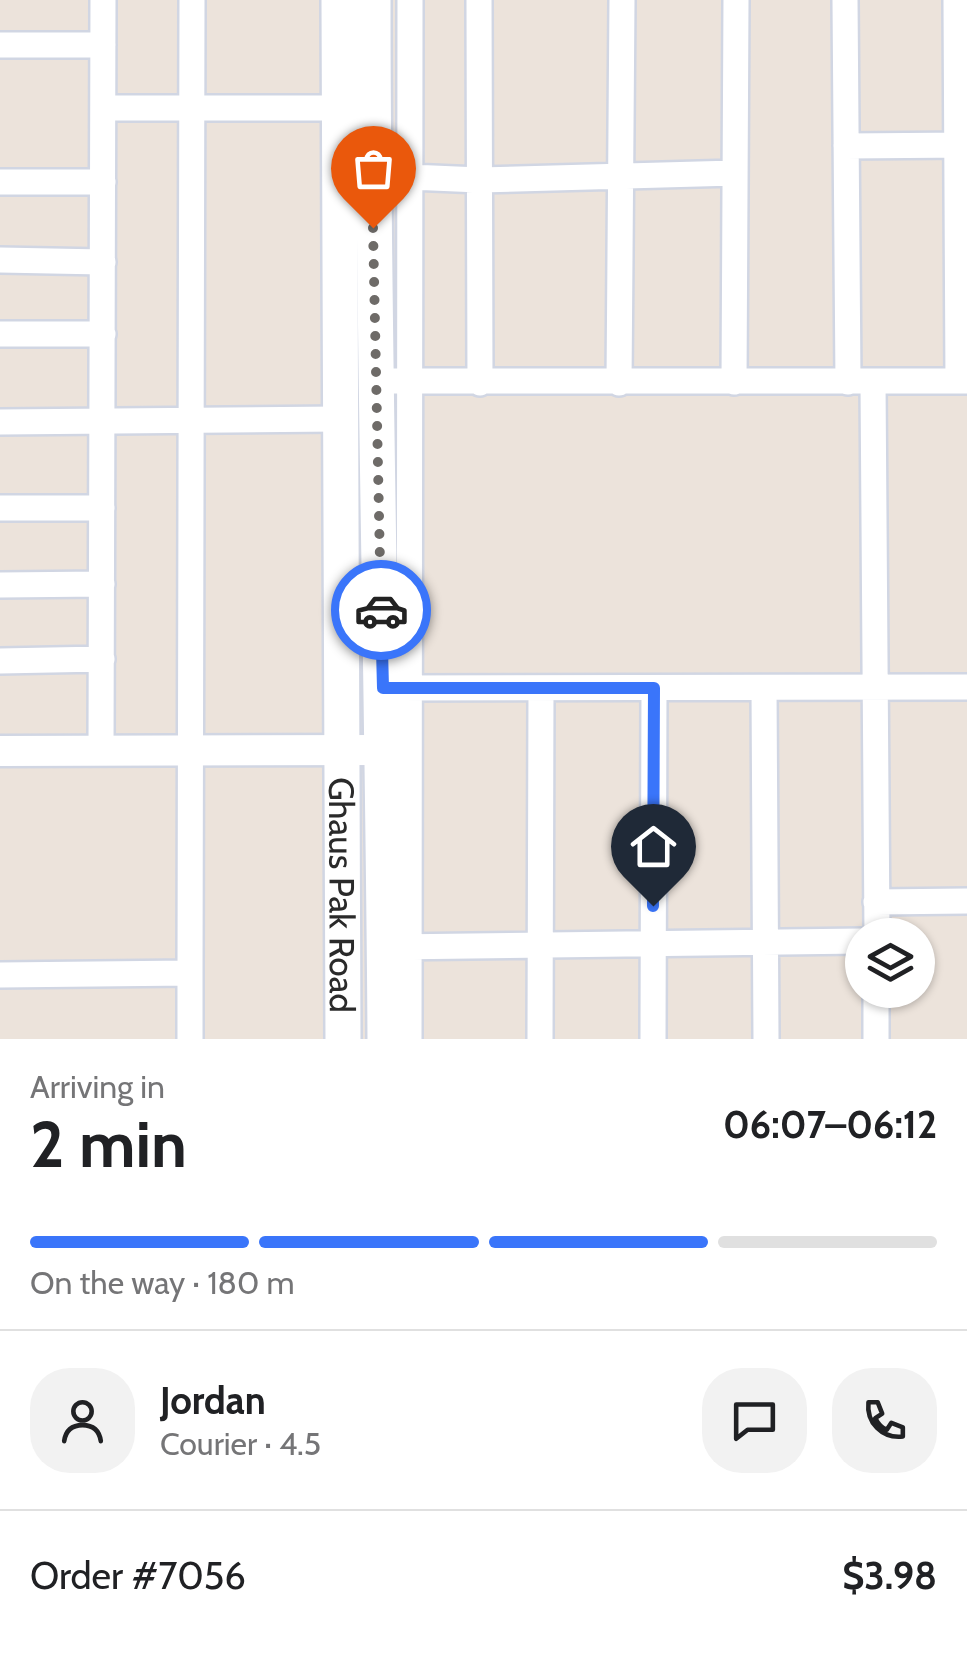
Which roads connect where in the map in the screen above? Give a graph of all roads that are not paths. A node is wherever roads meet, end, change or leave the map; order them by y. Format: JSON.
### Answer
{"nodes":[{"id":1,"x":103,"y":0,"type":"edge"},
{"id":2,"x":192,"y":0,"type":"edge"},
{"id":3,"x":339,"y":0,"type":"edge"},
{"id":4,"x":373,"y":0,"type":"edge"},
{"id":5,"x":410,"y":0,"type":"edge"},
{"id":6,"x":479,"y":0,"type":"edge"},
{"id":7,"x":622,"y":0,"type":"edge"},
{"id":8,"x":736,"y":0,"type":"edge"},
{"id":9,"x":845,"y":0,"type":"edge"},
{"id":10,"x":956,"y":0,"type":"edge"},
{"id":11,"x":0,"y":45,"type":"edge"},
{"id":12,"x":103,"y":45,"type":"junction"},
{"id":13,"x":103,"y":108,"type":"junction"},
{"id":14,"x":192,"y":108,"type":"junction"},
{"id":15,"x":339,"y":108,"type":"junction"},
{"id":16,"x":962,"y":145,"type":"edge"},
{"id":17,"x":846,"y":146,"type":"junction"},
{"id":18,"x":735,"y":173,"type":"junction"},
{"id":19,"x":621,"y":176,"type":"junction"},
{"id":20,"x":410,"y":177,"type":"junction"},
{"id":21,"x":479,"y":180,"type":"junction"},
{"id":22,"x":0,"y":182,"type":"edge"},
{"id":23,"x":103,"y":182,"type":"junction"},
{"id":24,"x":0,"y":260,"type":"edge"},
{"id":25,"x":103,"y":262,"type":"junction"},
{"id":26,"x":0,"y":334,"type":"edge"},
{"id":27,"x":103,"y":334,"type":"junction"},
{"id":28,"x":373,"y":380,"type":"junction"},
{"id":29,"x":410,"y":381,"type":"junction"},
{"id":30,"x":963,"y":381,"type":"edge"},
{"id":31,"x":620,"y":382,"type":"junction"},
{"id":32,"x":734,"y":382,"type":"junction"},
{"id":33,"x":860,"y":382,"type":"junction"},
{"id":34,"x":480,"y":383,"type":"junction"},
{"id":35,"x":190,"y":420,"type":"junction"},
{"id":36,"x":339,"y":420,"type":"junction"},
{"id":37,"x":102,"y":421,"type":"junction"},
{"id":38,"x":0,"y":422,"type":"edge"},
{"id":39,"x":0,"y":508,"type":"edge"},
{"id":40,"x":102,"y":508,"type":"junction"},
{"id":41,"x":102,"y":584,"type":"junction"},
{"id":42,"x":0,"y":585,"type":"edge"},
{"id":43,"x":102,"y":659,"type":"junction"},
{"id":44,"x":0,"y":661,"type":"edge"},
{"id":45,"x":967,"y":687,"type":"edge"},
{"id":46,"x":395,"y":688,"type":"junction"},
{"id":47,"x":541,"y":688,"type":"junction"},
{"id":48,"x":654,"y":688,"type":"junction"},
{"id":49,"x":764,"y":688,"type":"junction"},
{"id":50,"x":876,"y":688,"type":"junction"},
{"id":51,"x":342,"y":750,"type":"junction"},
{"id":52,"x":383,"y":750,"type":"junction"},
{"id":53,"x":0,"y":751,"type":"edge"},
{"id":54,"x":102,"y":751,"type":"junction"},
{"id":55,"x":189,"y":751,"type":"junction"},
{"id":56,"x":967,"y":901,"type":"edge"},
{"id":57,"x":876,"y":902,"type":"junction"},
{"id":58,"x":876,"y":918,"type":"edge"},
{"id":59,"x":766,"y":939,"type":"junction"},
{"id":60,"x":845,"y":940,"type":"edge"},
{"id":61,"x":653,"y":942,"type":"junction"},
{"id":62,"x":540,"y":945,"type":"junction"},
{"id":63,"x":396,"y":947,"type":"junction"},
{"id":64,"x":190,"y":973,"type":"junction"},
{"id":65,"x":0,"y":974,"type":"edge"},
{"id":66,"x":876,"y":1008,"type":"edge"},
{"id":67,"x":190,"y":1039,"type":"edge"},
{"id":68,"x":343,"y":1039,"type":"edge"},
{"id":69,"x":384,"y":1039,"type":"edge"},
{"id":70,"x":409,"y":1039,"type":"edge"},
{"id":71,"x":540,"y":1039,"type":"edge"},
{"id":72,"x":653,"y":1039,"type":"edge"},
{"id":73,"x":766,"y":1039,"type":"edge"},
{"id":74,"x":876,"y":1039,"type":"edge"}],
"edges":[{"from":1,"to":12,"type":"street"},
{"from":2,"to":14,"type":"street"},
{"from":3,"to":15,"type":"main road","name":"Ghaus Pak Road"},
{"from":4,"to":28,"type":"main road"},
{"from":5,"to":20,"type":"street"},
{"from":6,"to":21,"type":"street"},
{"from":7,"to":19,"type":"street"},
{"from":8,"to":18,"type":"street"},
{"from":9,"to":17,"type":"street"},
{"from":10,"to":16,"type":"street"},
{"from":11,"to":12,"type":"street"},
{"from":12,"to":13,"type":"street"},
{"from":13,"to":14,"type":"street"},
{"from":13,"to":23,"type":"street"},
{"from":14,"to":15,"type":"street"},
{"from":14,"to":35,"type":"street"},
{"from":15,"to":36,"type":"main road","name":"Ghaus Pak Road"},
{"from":16,"to":17,"type":"street"},
{"from":16,"to":30,"type":"street"},
{"from":17,"to":33,"type":"street"},
{"from":18,"to":19,"type":"street"},
{"from":18,"to":32,"type":"street"},
{"from":19,"to":21,"type":"street"},
{"from":19,"to":31,"type":"street"},
{"from":20,"to":21,"type":"street"},
{"from":20,"to":29,"type":"street"},
{"from":21,"to":34,"type":"street"},
{"from":22,"to":23,"type":"street"},
{"from":23,"to":25,"type":"street"},
{"from":24,"to":25,"type":"street"},
{"from":25,"to":27,"type":"street"},
{"from":26,"to":27,"type":"street"},
{"from":27,"to":37,"type":"street"},
{"from":28,"to":29,"type":"street"},
{"from":28,"to":46,"type":"main road"},
{"from":29,"to":34,"type":"street"},
{"from":29,"to":46,"type":"street"},
{"from":30,"to":33,"type":"street"},
{"from":31,"to":32,"type":"street"},
{"from":31,"to":34,"type":"street"},
{"from":32,"to":33,"type":"street"},
{"from":33,"to":50,"type":"street"},
{"from":35,"to":36,"type":"street"},
{"from":35,"to":37,"type":"street"},
{"from":35,"to":55,"type":"street"},
{"from":36,"to":51,"type":"main road","name":"Ghaus Pak Road"},
{"from":37,"to":38,"type":"street"},
{"from":37,"to":40,"type":"street"},
{"from":39,"to":40,"type":"street"},
{"from":40,"to":41,"type":"street"},
{"from":41,"to":42,"type":"street"},
{"from":41,"to":43,"type":"street"},
{"from":43,"to":44,"type":"street"},
{"from":43,"to":54,"type":"street"},
{"from":45,"to":50,"type":"street"},
{"from":46,"to":47,"type":"street"},
{"from":46,"to":52,"type":"main road"},
{"from":46,"to":63,"type":"street"},
{"from":47,"to":48,"type":"street"},
{"from":47,"to":62,"type":"street"},
{"from":48,"to":49,"type":"street"},
{"from":48,"to":61,"type":"street"},
{"from":49,"to":50,"type":"street"},
{"from":49,"to":59,"type":"street"},
{"from":50,"to":57,"type":"street"},
{"from":51,"to":52,"type":"street"},
{"from":51,"to":55,"type":"street"},
{"from":51,"to":68,"type":"main road","name":"Ghaus Pak Road"},
{"from":52,"to":63,"type":"main road"},
{"from":53,"to":54,"type":"street"},
{"from":54,"to":55,"type":"street"},
{"from":55,"to":64,"type":"street"},
{"from":56,"to":57,"type":"street"},
{"from":57,"to":58,"type":"street"},
{"from":59,"to":60,"type":"street"},
{"from":59,"to":61,"type":"street"},
{"from":59,"to":73,"type":"street"},
{"from":61,"to":62,"type":"street"},
{"from":61,"to":72,"type":"street"},
{"from":62,"to":63,"type":"street"},
{"from":62,"to":71,"type":"street"},
{"from":63,"to":69,"type":"main road"},
{"from":63,"to":70,"type":"street"},
{"from":64,"to":65,"type":"street"},
{"from":64,"to":67,"type":"street"},
{"from":66,"to":74,"type":"street"}]}
